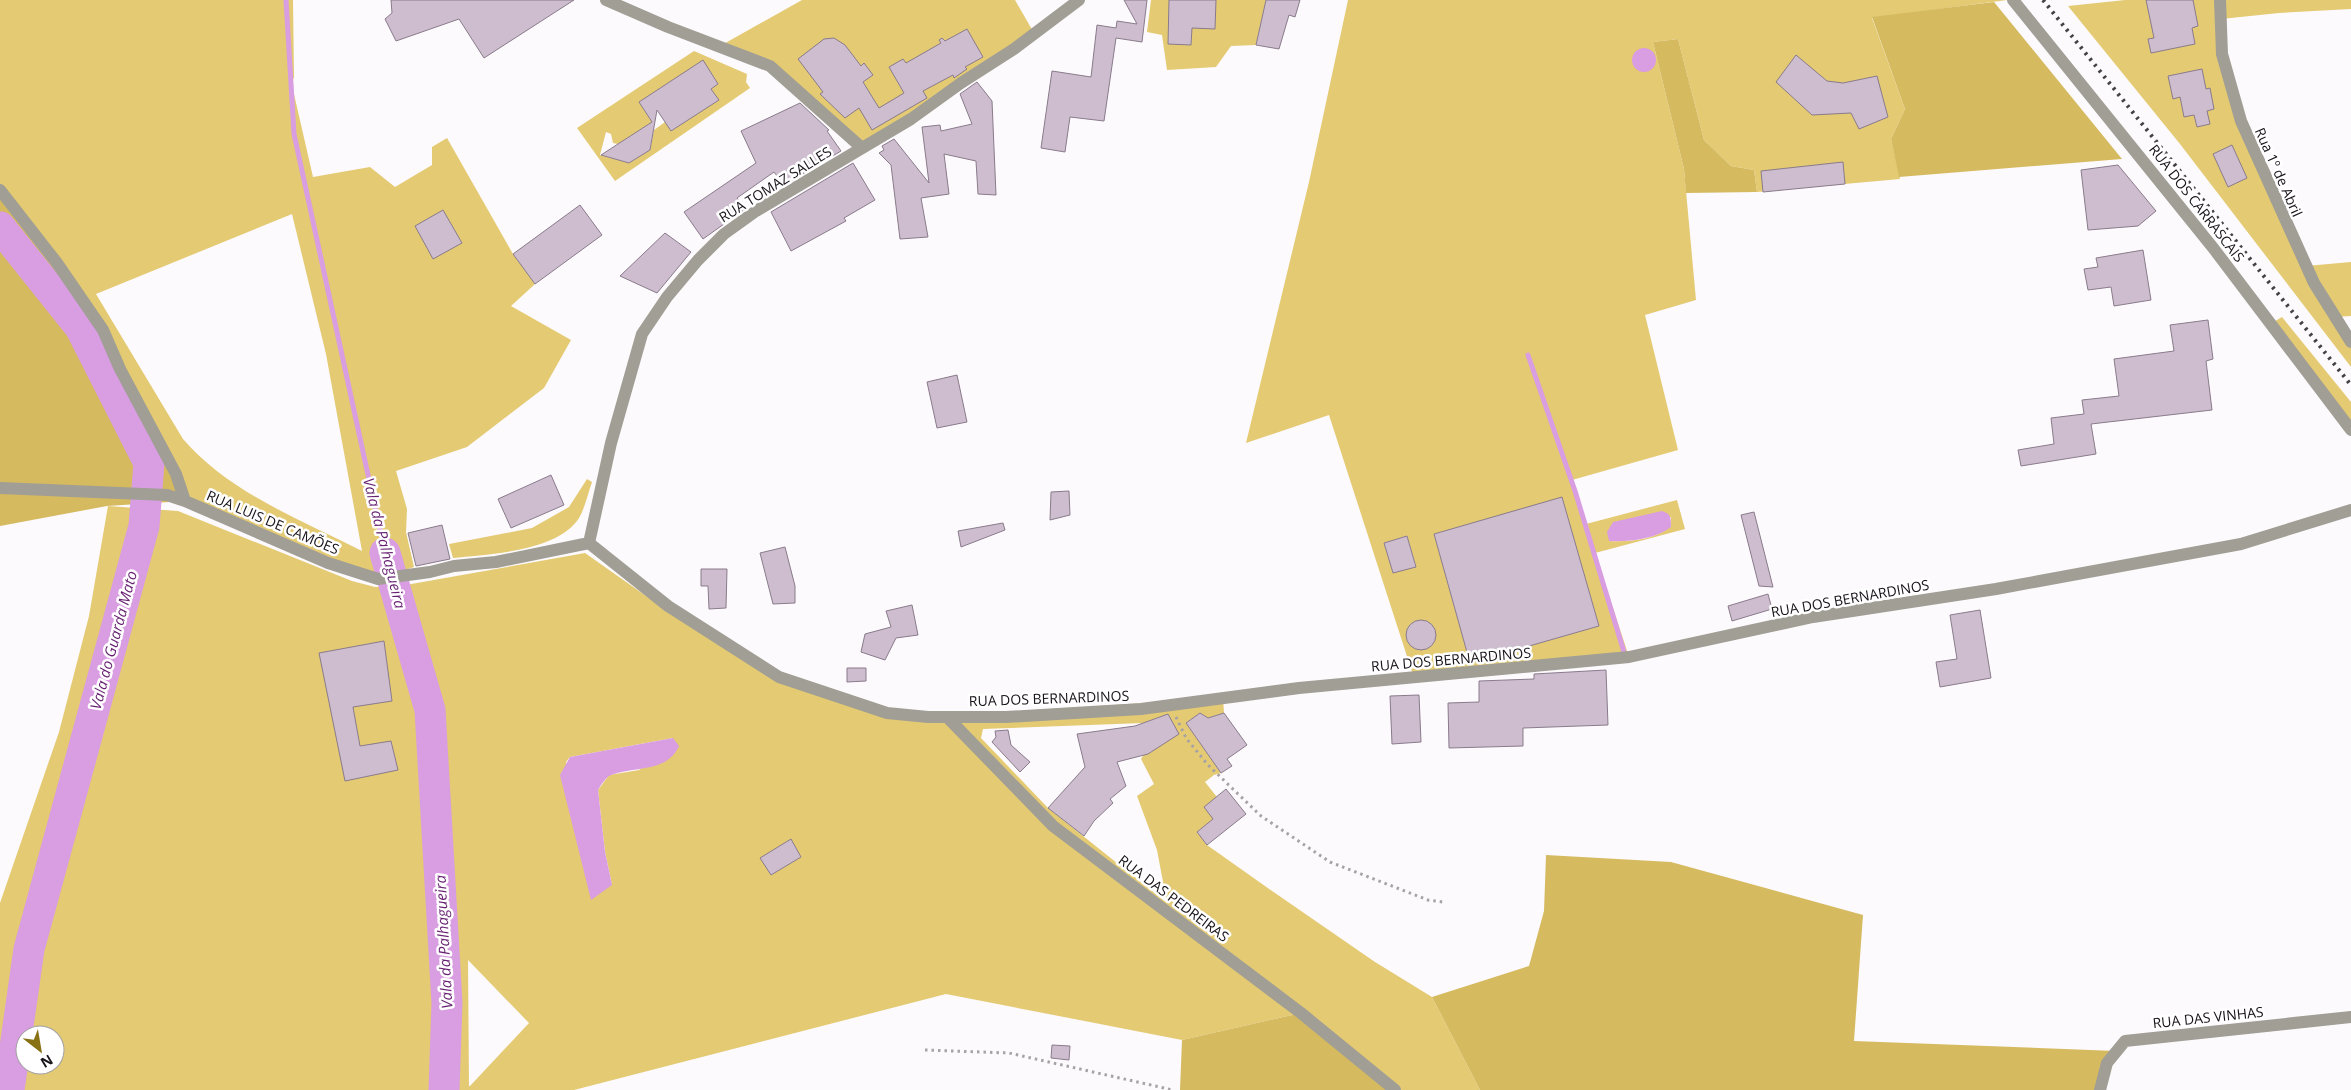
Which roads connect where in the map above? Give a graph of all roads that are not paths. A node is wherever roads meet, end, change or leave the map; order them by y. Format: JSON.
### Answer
{"nodes":[{"id":1,"x":606,"y":0,"type":"edge"},
{"id":2,"x":1079,"y":0,"type":"edge"},
{"id":3,"x":2013,"y":0,"type":"edge"},
{"id":4,"x":2220,"y":0,"type":"edge"},
{"id":5,"x":862,"y":148,"type":"junction"},
{"id":6,"x":0,"y":190,"type":"edge"},
{"id":7,"x":2351,"y":342,"type":"edge"},
{"id":8,"x":2351,"y":430,"type":"edge"},
{"id":9,"x":0,"y":488,"type":"edge"},
{"id":10,"x":185,"y":501,"type":"junction"},
{"id":11,"x":2351,"y":510,"type":"edge"},
{"id":12,"x":589,"y":543,"type":"junction"},
{"id":13,"x":947,"y":717,"type":"junction"},
{"id":14,"x":2351,"y":1016,"type":"edge"},
{"id":15,"x":1395,"y":1090,"type":"edge"},
{"id":16,"x":2100,"y":1090,"type":"edge"}],
"edges":[{"from":1,"to":5,"type":"street"},
{"from":2,"to":5,"type":"street","name":"RUA TOMAZ SALLES"},
{"from":3,"to":8,"type":"street","name":"RUA DOS CARRASCAIS"},
{"from":4,"to":7,"type":"street","name":"Rua 1º de Abril"},
{"from":5,"to":12,"type":"street","name":"RUA TOMAZ SALLES"},
{"from":6,"to":10,"type":"street","name":"RUA LUIS DE CAMÕES"},
{"from":9,"to":10,"type":"street"},
{"from":10,"to":12,"type":"street","name":"RUA LUIS DE CAMÕES"},
{"from":11,"to":13,"type":"street","name":"RUA DOS BERNARDINOS"},
{"from":12,"to":13,"type":"street","name":"RUA DOS BERNARDINOS"},
{"from":13,"to":15,"type":"street","name":"RUA DAS PEDREIRAS"},
{"from":14,"to":16,"type":"street","name":"RUA DAS VINHAS"}]}
